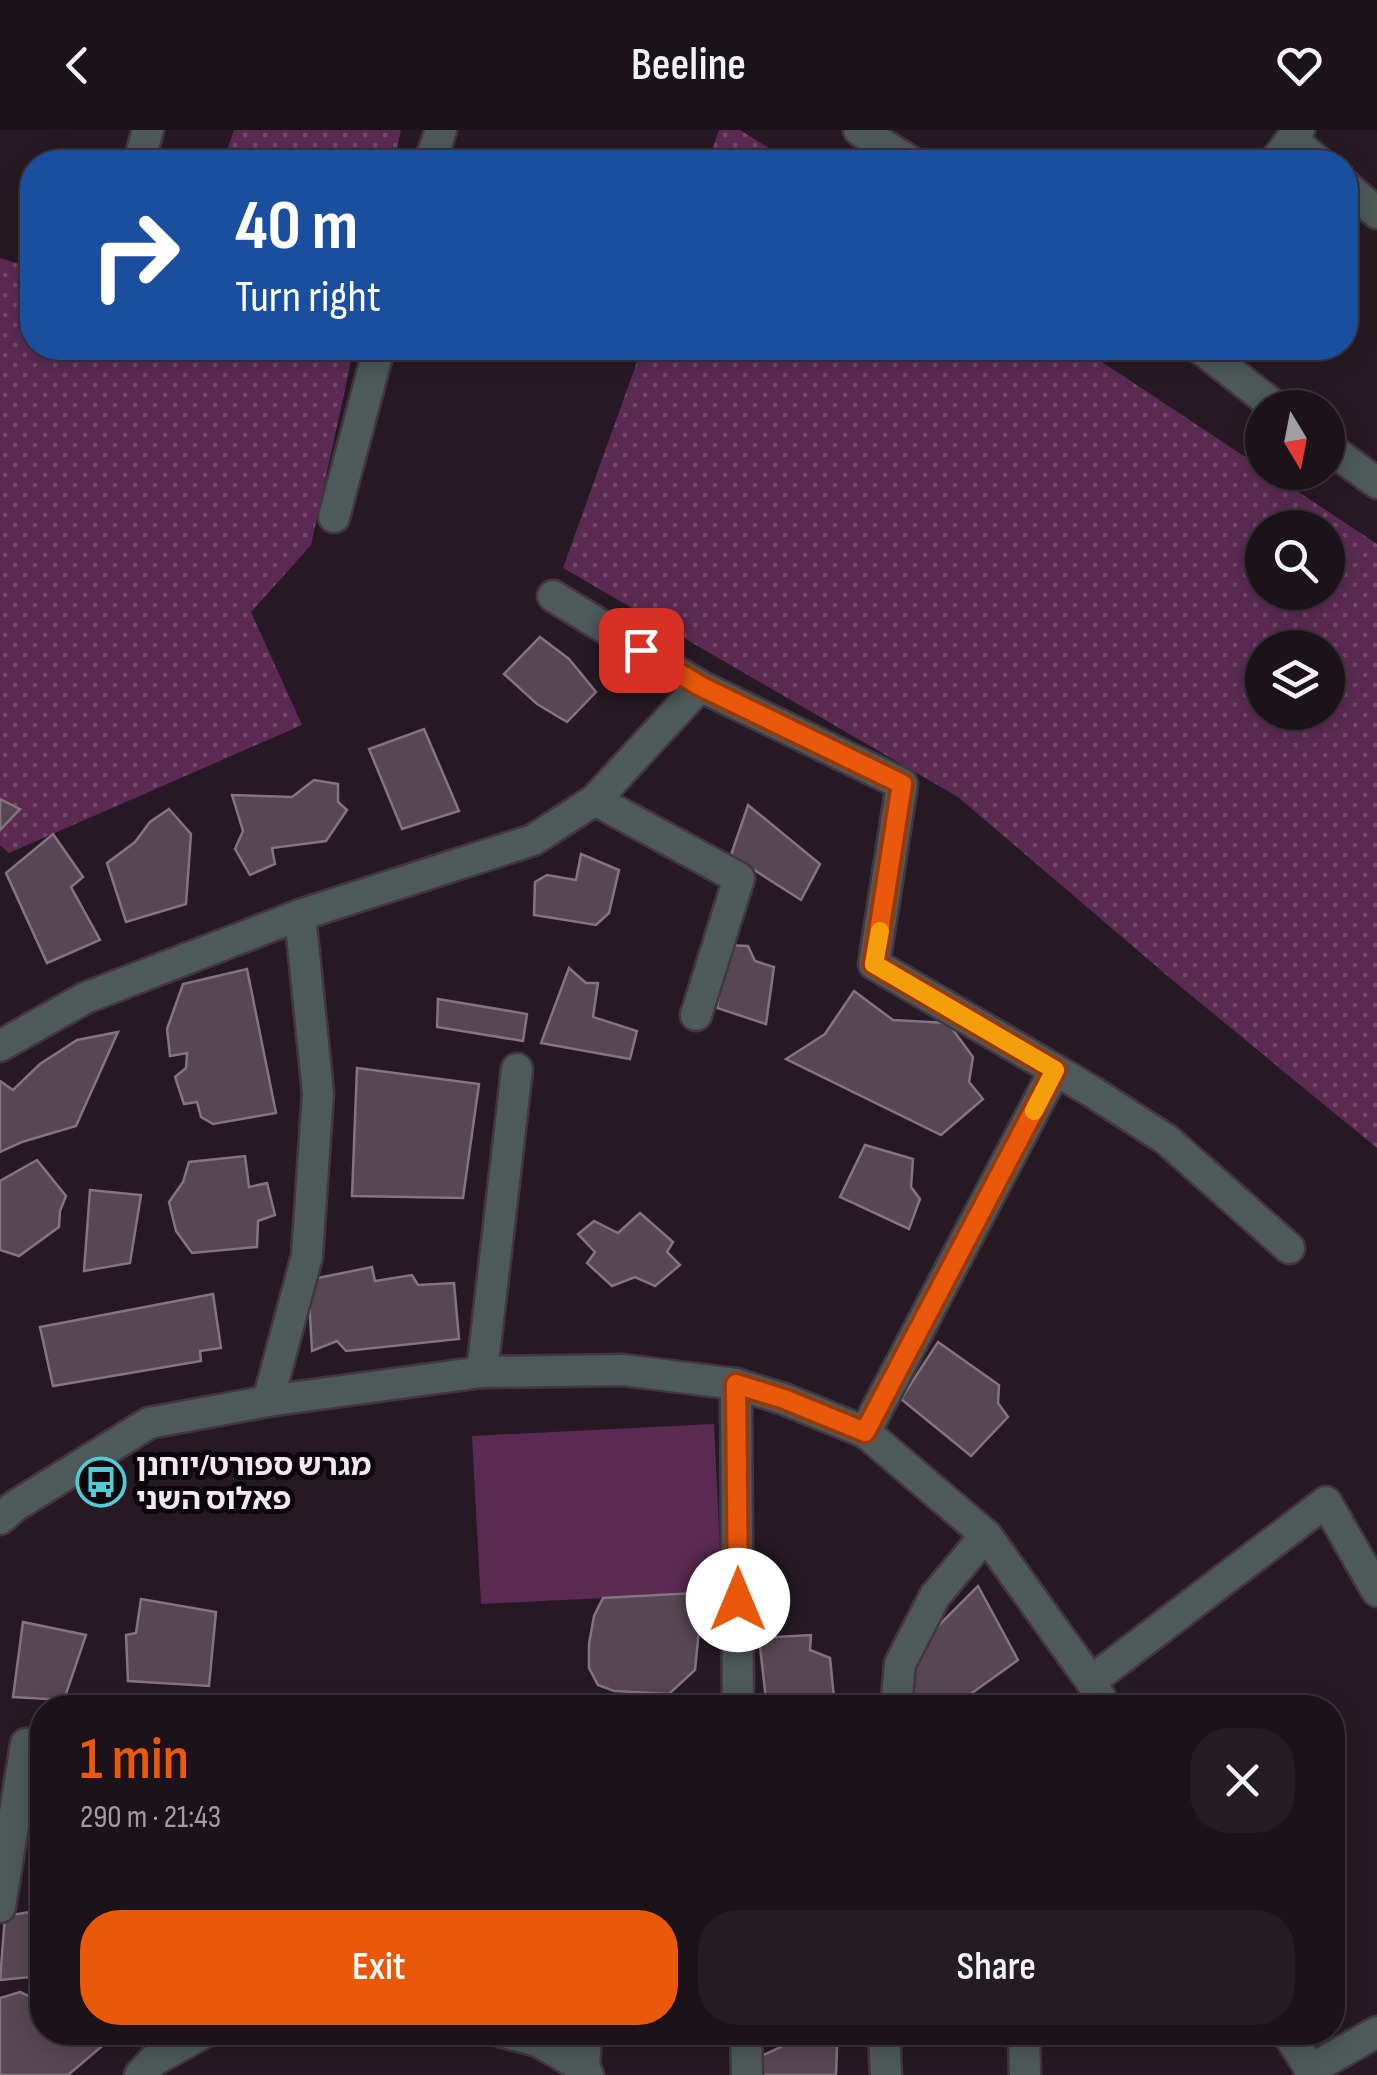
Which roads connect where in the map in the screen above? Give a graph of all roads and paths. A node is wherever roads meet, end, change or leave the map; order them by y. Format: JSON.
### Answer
{"nodes":[{"id":1,"x":859,"y":130,"type":"edge"},
{"id":2,"x":892,"y":150,"type":"edge"},
{"id":3,"x":1358,"y":196,"type":"edge"},
{"id":4,"x":1377,"y":213,"type":"edge"},
{"id":5,"x":376,"y":360,"type":"edge"},
{"id":6,"x":1215,"y":360,"type":"edge"},
{"id":7,"x":1254,"y":390,"type":"edge"},
{"id":8,"x":1345,"y":459,"type":"edge"},
{"id":9,"x":1377,"y":483,"type":"edge"},
{"id":10,"x":334,"y":516,"type":"dead end"},
{"id":11,"x":553,"y":596,"type":"dead end"},
{"id":12,"x":700,"y":686,"type":"junction"},
{"id":13,"x":595,"y":800,"type":"junction"},
{"id":14,"x":300,"y":916,"type":"junction"},
{"id":15,"x":696,"y":1015,"type":"dead end"},
{"id":16,"x":0,"y":1046,"type":"edge"},
{"id":17,"x":517,"y":1069,"type":"dead end"},
{"id":18,"x":1055,"y":1070,"type":"junction"},
{"id":19,"x":1289,"y":1248,"type":"dead end"},
{"id":20,"x":482,"y":1372,"type":"junction"},
{"id":21,"x":736,"y":1384,"type":"junction"},
{"id":22,"x":268,"y":1401,"type":"junction"},
{"id":23,"x":865,"y":1432,"type":"junction"},
{"id":24,"x":0,"y":1519,"type":"edge"},
{"id":25,"x":986,"y":1535,"type":"junction"},
{"id":26,"x":1377,"y":1591,"type":"edge"},
{"id":27,"x":1098,"y":1694,"type":"edge"},
{"id":28,"x":738,"y":1695,"type":"edge"},
{"id":29,"x":897,"y":1695,"type":"edge"},
{"id":30,"x":30,"y":1744,"type":"edge"},
{"id":31,"x":0,"y":1907,"type":"edge"},
{"id":32,"x":1377,"y":2032,"type":"edge"},
{"id":33,"x":182,"y":2045,"type":"edge"},
{"id":34,"x":546,"y":2045,"type":"edge"},
{"id":35,"x":586,"y":2045,"type":"edge"},
{"id":36,"x":746,"y":2045,"type":"edge"},
{"id":37,"x":885,"y":2045,"type":"edge"},
{"id":38,"x":1024,"y":2045,"type":"edge"},
{"id":39,"x":1295,"y":2045,"type":"edge"},
{"id":40,"x":586,"y":2072,"type":"edge"},
{"id":41,"x":1312,"y":2073,"type":"edge"},
{"id":42,"x":140,"y":2075,"type":"edge"},
{"id":43,"x":747,"y":2075,"type":"edge"},
{"id":44,"x":886,"y":2075,"type":"edge"},
{"id":45,"x":1025,"y":2075,"type":"edge"}],
"edges":[{"from":1,"to":2,"type":"street"},
{"from":3,"to":4,"type":"street"},
{"from":5,"to":10,"type":"street"},
{"from":6,"to":7,"type":"street"},
{"from":8,"to":9,"type":"street"},
{"from":11,"to":12,"type":"street"},
{"from":12,"to":13,"type":"street"},
{"from":12,"to":18,"type":"street"},
{"from":13,"to":14,"type":"street"},
{"from":13,"to":15,"type":"street"},
{"from":14,"to":16,"type":"street"},
{"from":14,"to":22,"type":"street"},
{"from":17,"to":20,"type":"street"},
{"from":18,"to":19,"type":"street"},
{"from":18,"to":23,"type":"street"},
{"from":20,"to":21,"type":"street"},
{"from":20,"to":22,"type":"street"},
{"from":21,"to":23,"type":"street"},
{"from":21,"to":28,"type":"street"},
{"from":22,"to":24,"type":"street"},
{"from":23,"to":25,"type":"street"},
{"from":25,"to":27,"type":"street"},
{"from":25,"to":29,"type":"street"},
{"from":26,"to":27,"type":"street"},
{"from":30,"to":31,"type":"street"},
{"from":32,"to":41,"type":"street"},
{"from":33,"to":42,"type":"street"},
{"from":34,"to":40,"type":"street"},
{"from":35,"to":40,"type":"street"},
{"from":36,"to":43,"type":"street"},
{"from":37,"to":44,"type":"street"},
{"from":38,"to":45,"type":"street"},
{"from":39,"to":41,"type":"street"}]}
